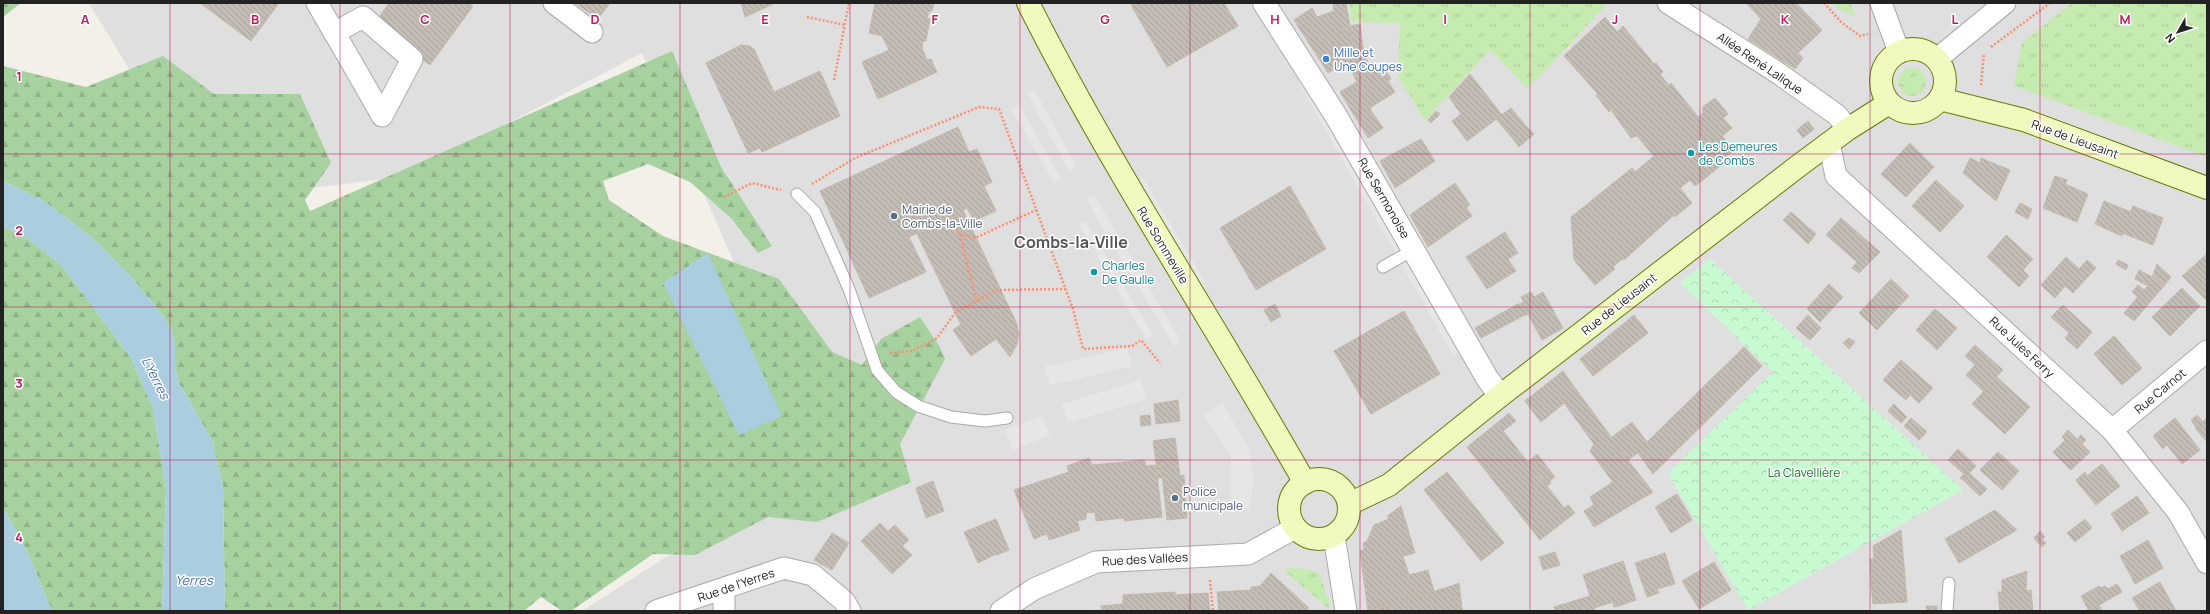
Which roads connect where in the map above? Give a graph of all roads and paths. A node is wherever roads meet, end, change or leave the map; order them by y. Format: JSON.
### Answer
{"nodes":[{"id":1,"x":317,"y":3,"type":"edge"},
{"id":2,"x":554,"y":3,"type":"edge"},
{"id":3,"x":849,"y":3,"type":"edge"},
{"id":4,"x":1028,"y":3,"type":"edge"},
{"id":5,"x":1264,"y":3,"type":"edge"},
{"id":6,"x":1668,"y":3,"type":"edge"},
{"id":7,"x":1824,"y":3,"type":"edge"},
{"id":8,"x":1881,"y":3,"type":"edge"},
{"id":9,"x":2006,"y":3,"type":"edge"},
{"id":10,"x":2050,"y":3,"type":"edge"},
{"id":11,"x":807,"y":17,"type":"dead end"},
{"id":12,"x":845,"y":25,"type":"junction"},
{"id":13,"x":592,"y":32,"type":"dead end"},
{"id":14,"x":1872,"y":32,"type":"dead end"},
{"id":15,"x":334,"y":33,"type":"dead end"},
{"id":16,"x":1899,"y":52,"type":"junction"},
{"id":17,"x":1938,"y":59,"type":"junction"},
{"id":18,"x":834,"y":80,"type":"dead end"},
{"id":19,"x":1940,"y":99,"type":"junction"},
{"id":20,"x":1889,"y":103,"type":"junction"},
{"id":21,"x":1980,"y":110,"type":"junction"},
{"id":22,"x":1848,"y":129,"type":"junction"},
{"id":23,"x":1829,"y":143,"type":"junction"},
{"id":24,"x":864,"y":154,"type":"dead end"},
{"id":25,"x":2207,"y":188,"type":"edge"},
{"id":26,"x":797,"y":194,"type":"dead end"},
{"id":27,"x":1036,"y":210,"type":"junction"},
{"id":28,"x":949,"y":219,"type":"dead end"},
{"id":29,"x":960,"y":234,"type":"junction"},
{"id":30,"x":1414,"y":250,"type":"junction"},
{"id":31,"x":1383,"y":267,"type":"dead end"},
{"id":32,"x":1065,"y":289,"type":"junction"},
{"id":33,"x":977,"y":302,"type":"junction"},
{"id":34,"x":2207,"y":351,"type":"edge"},
{"id":35,"x":873,"y":354,"type":"junction"},
{"id":36,"x":1160,"y":363,"type":"dead end"},
{"id":37,"x":1500,"y":396,"type":"junction"},
{"id":38,"x":1007,"y":418,"type":"dead end"},
{"id":39,"x":2112,"y":430,"type":"junction"},
{"id":40,"x":1305,"y":483,"type":"junction"},
{"id":41,"x":1349,"y":504,"type":"junction"},
{"id":42,"x":1295,"y":528,"type":"junction"},
{"id":43,"x":1334,"y":536,"type":"junction"},
{"id":44,"x":1208,"y":555,"type":"junction"},
{"id":45,"x":2207,"y":563,"type":"edge"},
{"id":46,"x":1949,"y":583,"type":"dead end"},
{"id":47,"x":724,"y":590,"type":"junction"},
{"id":48,"x":656,"y":611,"type":"edge"},
{"id":49,"x":724,"y":611,"type":"edge"},
{"id":50,"x":850,"y":611,"type":"edge"},
{"id":51,"x":1001,"y":611,"type":"edge"},
{"id":52,"x":1213,"y":611,"type":"edge"},
{"id":53,"x":1346,"y":611,"type":"edge"},
{"id":54,"x":1947,"y":611,"type":"edge"}],
"edges":[{"from":1,"to":15,"type":"street"},
{"from":2,"to":13,"type":"street"},
{"from":3,"to":12,"type":"path"},
{"from":4,"to":40,"type":"main road","name":"Rue Sommeville"},
{"from":5,"to":30,"type":"street","name":"Rue Sermonoise"},
{"from":6,"to":22,"type":"street","name":"Allée René Lalique"},
{"from":7,"to":14,"type":"path"},
{"from":8,"to":16,"type":"street"},
{"from":9,"to":17,"type":"street"},
{"from":10,"to":21,"type":"path"},
{"from":11,"to":12,"type":"path"},
{"from":12,"to":18,"type":"path"},
{"from":16,"to":17,"type":"main road"},
{"from":16,"to":20,"type":"main road"},
{"from":17,"to":19,"type":"main road"},
{"from":19,"to":20,"type":"main road"},
{"from":19,"to":21,"type":"main road","name":"Rue de Lieusaint"},
{"from":20,"to":22,"type":"main road","name":"Rue de Lieusaint"},
{"from":21,"to":25,"type":"main road","name":"Rue de Lieusaint"},
{"from":22,"to":23,"type":"main road","name":"Rue de Lieusaint"},
{"from":23,"to":37,"type":"main road","name":"Rue de Lieusaint"},
{"from":23,"to":39,"type":"street","name":"Rue Jules Ferry"},
{"from":24,"to":27,"type":"path"},
{"from":26,"to":35,"type":"lane"},
{"from":27,"to":29,"type":"path"},
{"from":27,"to":32,"type":"path"},
{"from":28,"to":29,"type":"path"},
{"from":29,"to":33,"type":"path"},
{"from":30,"to":31,"type":"lane"},
{"from":30,"to":37,"type":"street","name":"Rue Sermonoise"},
{"from":32,"to":33,"type":"path"},
{"from":32,"to":36,"type":"path"},
{"from":33,"to":35,"type":"path"},
{"from":34,"to":39,"type":"street","name":"Rue Carnot"},
{"from":35,"to":38,"type":"lane"},
{"from":37,"to":41,"type":"main road","name":"Rue de Lieusaint"},
{"from":39,"to":45,"type":"street","name":"Rue Jules Ferry"},
{"from":40,"to":41,"type":"main road"},
{"from":40,"to":42,"type":"main road"},
{"from":41,"to":43,"type":"main road"},
{"from":42,"to":43,"type":"main road"},
{"from":42,"to":44,"type":"street","name":"Rue des Vallées"},
{"from":43,"to":53,"type":"street"},
{"from":44,"to":51,"type":"street","name":"Rue des Vallées"},
{"from":44,"to":52,"type":"path"},
{"from":46,"to":54,"type":"lane"},
{"from":47,"to":48,"type":"street","name":"Rue de l'Yerres"},
{"from":47,"to":49,"type":"street"},
{"from":47,"to":50,"type":"street","name":"Rue de l'Yerres"}]}
